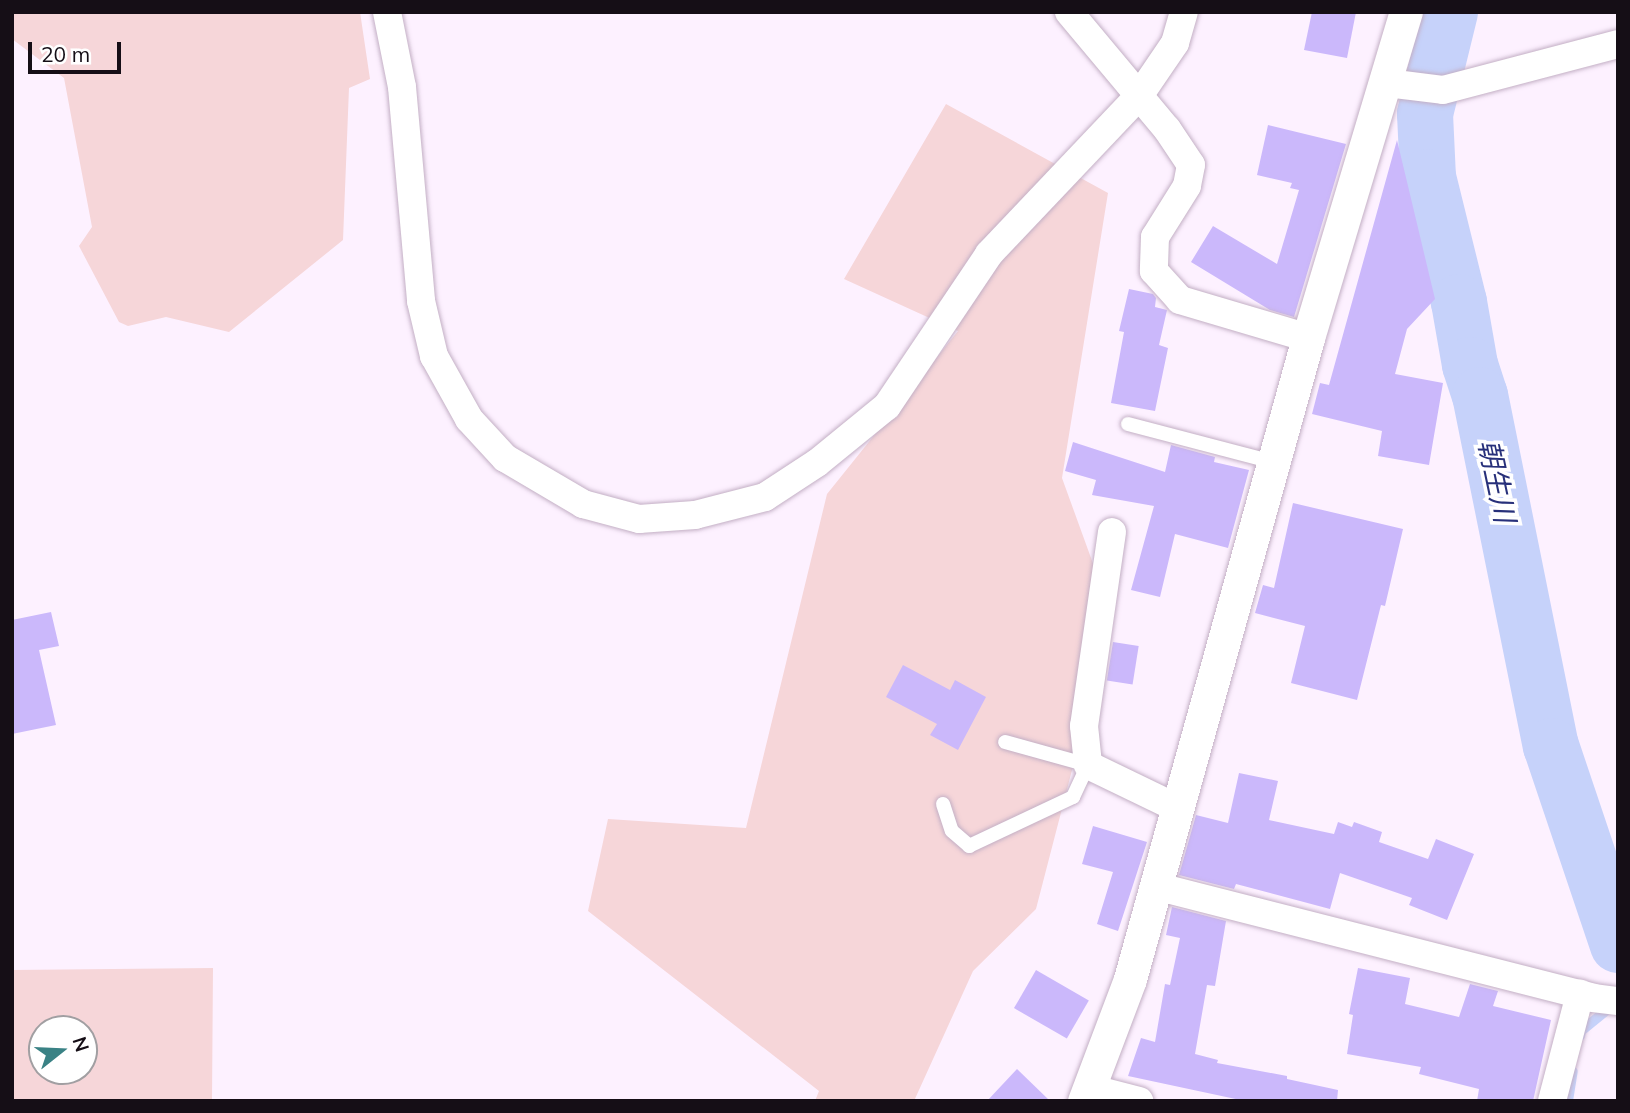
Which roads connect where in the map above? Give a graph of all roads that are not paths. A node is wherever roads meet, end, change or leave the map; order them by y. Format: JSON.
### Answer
{"nodes":[{"id":1,"x":387,"y":12,"type":"edge"},
{"id":2,"x":1069,"y":12,"type":"edge"},
{"id":3,"x":1185,"y":12,"type":"edge"},
{"id":4,"x":1406,"y":12,"type":"edge"},
{"id":5,"x":1618,"y":44,"type":"edge"},
{"id":6,"x":1416,"y":87,"type":"junction"},
{"id":7,"x":1139,"y":96,"type":"junction"},
{"id":8,"x":1308,"y":338,"type":"junction"},
{"id":9,"x":1128,"y":424,"type":"dead end"},
{"id":10,"x":1273,"y":462,"type":"junction"},
{"id":11,"x":1112,"y":532,"type":"dead end"},
{"id":12,"x":1005,"y":742,"type":"dead end"},
{"id":13,"x":1088,"y":765,"type":"junction"},
{"id":14,"x":943,"y":804,"type":"dead end"},
{"id":15,"x":1177,"y":808,"type":"junction"},
{"id":16,"x":1156,"y":886,"type":"junction"},
{"id":17,"x":1597,"y":998,"type":"edge"},
{"id":18,"x":1086,"y":1094,"type":"edge"},
{"id":19,"x":1139,"y":1101,"type":"edge"},
{"id":20,"x":1552,"y":1101,"type":"edge"}],
"edges":[{"from":1,"to":7,"type":"street"},
{"from":2,"to":7,"type":"street"},
{"from":3,"to":7,"type":"street"},
{"from":4,"to":6,"type":"street"},
{"from":5,"to":6,"type":"street"},
{"from":6,"to":8,"type":"street"},
{"from":7,"to":8,"type":"street"},
{"from":8,"to":10,"type":"street"},
{"from":9,"to":10,"type":"lane"},
{"from":10,"to":15,"type":"street"},
{"from":11,"to":13,"type":"street"},
{"from":12,"to":13,"type":"lane"},
{"from":13,"to":14,"type":"lane"},
{"from":13,"to":15,"type":"street"},
{"from":15,"to":16,"type":"street"},
{"from":16,"to":17,"type":"street"},
{"from":16,"to":18,"type":"street"},
{"from":17,"to":20,"type":"street"},
{"from":18,"to":19,"type":"street"}]}
